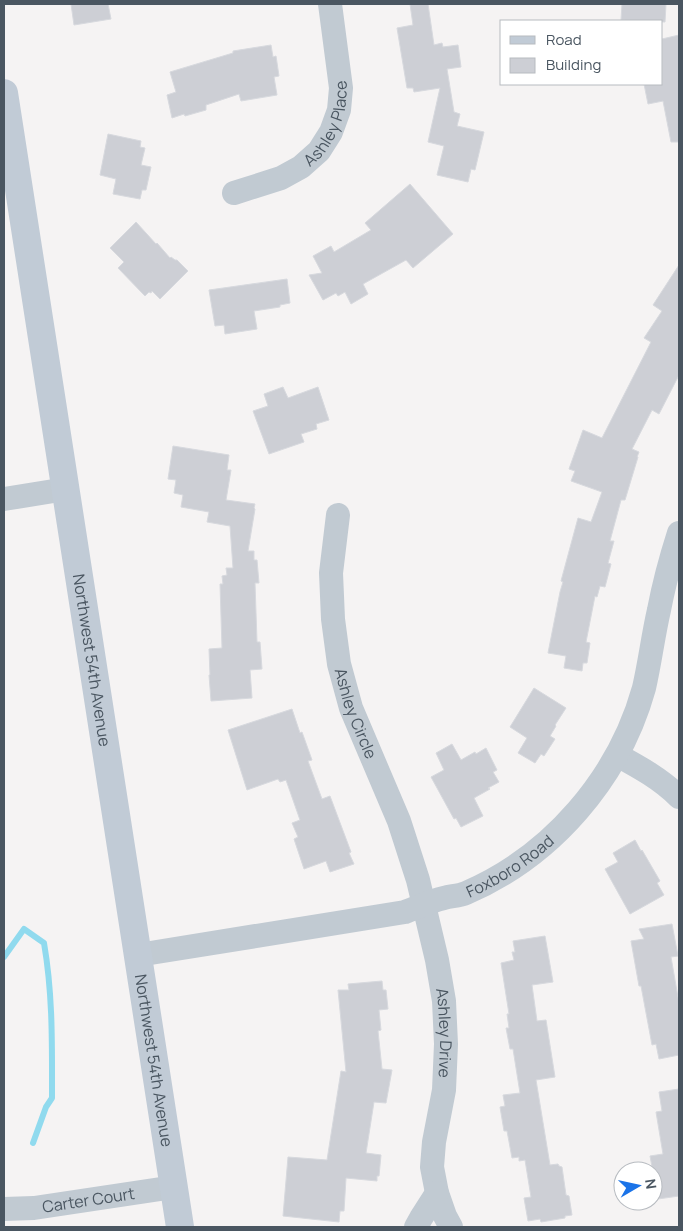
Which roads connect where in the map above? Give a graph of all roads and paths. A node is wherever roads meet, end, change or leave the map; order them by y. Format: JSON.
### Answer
{"nodes":[{"id":1,"x":330,"y":4,"type":"edge"},
{"id":2,"x":4,"y":93,"type":"edge"},
{"id":3,"x":234,"y":193,"type":"dead end"},
{"id":4,"x":66,"y":489,"type":"junction"},
{"id":5,"x":4,"y":499,"type":"edge"},
{"id":6,"x":338,"y":515,"type":"dead end"},
{"id":7,"x":679,"y":533,"type":"edge"},
{"id":8,"x":617,"y":755,"type":"junction"},
{"id":9,"x":679,"y":797,"type":"edge"},
{"id":10,"x":424,"y":905,"type":"junction"},
{"id":11,"x":138,"y":955,"type":"junction"},
{"id":12,"x":174,"y":1187,"type":"junction"},
{"id":13,"x":437,"y":1193,"type":"junction"},
{"id":14,"x":4,"y":1209,"type":"edge"},
{"id":15,"x":180,"y":1227,"type":"edge"},
{"id":16,"x":416,"y":1227,"type":"edge"},
{"id":17,"x":451,"y":1227,"type":"edge"}],
"edges":[{"from":1,"to":3,"type":"street","name":"Ashley Place"},
{"from":2,"to":4,"type":"street","name":"Northwest 54th Avenue"},
{"from":4,"to":5,"type":"street"},
{"from":4,"to":11,"type":"street","name":"Northwest 54th Avenue"},
{"from":6,"to":10,"type":"street","name":"Ashley Circle"},
{"from":7,"to":8,"type":"street","name":"Foxboro Road"},
{"from":8,"to":9,"type":"street"},
{"from":8,"to":10,"type":"street","name":"Foxboro Road"},
{"from":10,"to":11,"type":"street","name":"Foxboro Road"},
{"from":10,"to":13,"type":"street","name":"Ashley Drive"},
{"from":11,"to":12,"type":"street","name":"Northwest 54th Avenue"},
{"from":12,"to":14,"type":"street","name":"Carter Court"},
{"from":12,"to":15,"type":"street","name":"Northwest 54th Avenue"},
{"from":13,"to":16,"type":"street"},
{"from":13,"to":17,"type":"street","name":"Ashley Drive"}]}
